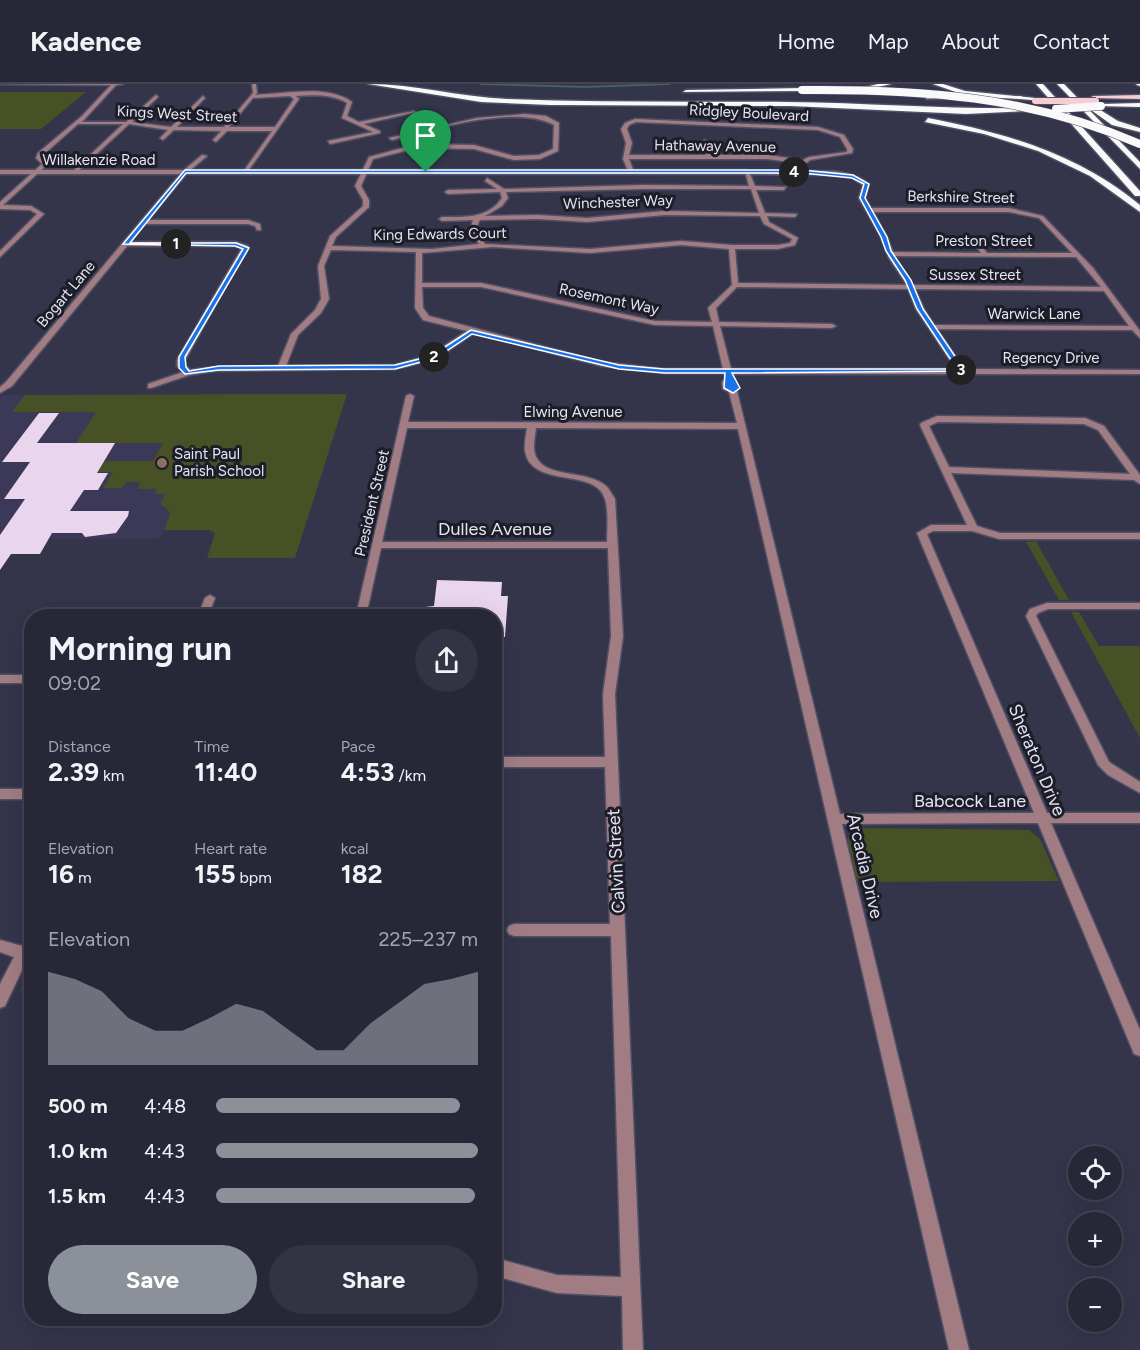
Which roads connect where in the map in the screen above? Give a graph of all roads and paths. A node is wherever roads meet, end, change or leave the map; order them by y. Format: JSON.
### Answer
{"nodes":[{"id":1,"x":0,"y":84,"type":"edge"},
{"id":2,"x":30,"y":84,"type":"edge"},
{"id":3,"x":122,"y":84,"type":"edge"},
{"id":4,"x":254,"y":84,"type":"edge"},
{"id":5,"x":370,"y":84,"type":"edge"},
{"id":6,"x":387,"y":84,"type":"edge"},
{"id":7,"x":398,"y":84,"type":"edge"},
{"id":8,"x":888,"y":84,"type":"edge"},
{"id":9,"x":916,"y":84,"type":"edge"},
{"id":10,"x":936,"y":84,"type":"edge"},
{"id":11,"x":1060,"y":84,"type":"edge"},
{"id":12,"x":1067,"y":84,"type":"edge"},
{"id":13,"x":88,"y":85,"type":"edge"},
{"id":14,"x":114,"y":85,"type":"edge"},
{"id":15,"x":1035,"y":86,"type":"edge"},
{"id":16,"x":675,"y":92,"type":"dead end"},
{"id":17,"x":537,"y":93,"type":"dead end"},
{"id":18,"x":442,"y":94,"type":"junction"},
{"id":19,"x":292,"y":95,"type":"junction"},
{"id":20,"x":156,"y":96,"type":"dead end"},
{"id":21,"x":203,"y":97,"type":"dead end"},
{"id":22,"x":251,"y":97,"type":"junction"},
{"id":23,"x":707,"y":97,"type":"junction"},
{"id":24,"x":932,"y":99,"type":"junction"},
{"id":25,"x":1033,"y":99,"type":"junction"},
{"id":26,"x":1140,"y":101,"type":"edge"},
{"id":27,"x":1097,"y":102,"type":"junction"},
{"id":28,"x":741,"y":104,"type":"junction"},
{"id":29,"x":414,"y":112,"type":"dead end"},
{"id":30,"x":76,"y":123,"type":"junction"},
{"id":31,"x":127,"y":123,"type":"junction"},
{"id":32,"x":360,"y":123,"type":"junction"},
{"id":33,"x":173,"y":128,"type":"junction"},
{"id":34,"x":225,"y":129,"type":"junction"},
{"id":35,"x":276,"y":129,"type":"junction"},
{"id":36,"x":1140,"y":130,"type":"edge"},
{"id":37,"x":378,"y":132,"type":"junction"},
{"id":38,"x":163,"y":138,"type":"dead end"},
{"id":39,"x":392,"y":138,"type":"junction"},
{"id":40,"x":216,"y":140,"type":"dead end"},
{"id":41,"x":330,"y":142,"type":"dead end"},
{"id":42,"x":705,"y":142,"type":"dead end"},
{"id":43,"x":1140,"y":144,"type":"edge"},
{"id":44,"x":409,"y":147,"type":"junction"},
{"id":45,"x":777,"y":147,"type":"dead end"},
{"id":46,"x":204,"y":156,"type":"dead end"},
{"id":47,"x":626,"y":157,"type":"junction"},
{"id":48,"x":709,"y":158,"type":"junction"},
{"id":49,"x":774,"y":158,"type":"junction"},
{"id":50,"x":803,"y":162,"type":"junction"},
{"id":51,"x":1140,"y":167,"type":"edge"},
{"id":52,"x":75,"y":171,"type":"junction"},
{"id":53,"x":0,"y":172,"type":"edge"},
{"id":54,"x":37,"y":172,"type":"junction"},
{"id":55,"x":185,"y":172,"type":"junction"},
{"id":56,"x":246,"y":172,"type":"junction"},
{"id":57,"x":364,"y":172,"type":"junction"},
{"id":58,"x":488,"y":172,"type":"junction"},
{"id":59,"x":631,"y":172,"type":"junction"},
{"id":60,"x":747,"y":172,"type":"junction"},
{"id":61,"x":802,"y":172,"type":"junction"},
{"id":62,"x":753,"y":188,"type":"junction"},
{"id":63,"x":784,"y":188,"type":"dead end"},
{"id":64,"x":500,"y":189,"type":"junction"},
{"id":65,"x":448,"y":192,"type":"dead end"},
{"id":66,"x":1140,"y":196,"type":"edge"},
{"id":67,"x":0,"y":206,"type":"edge"},
{"id":68,"x":1140,"y":209,"type":"edge"},
{"id":69,"x":868,"y":210,"type":"junction"},
{"id":70,"x":763,"y":215,"type":"junction"},
{"id":71,"x":795,"y":215,"type":"dead end"},
{"id":72,"x":478,"y":217,"type":"junction"},
{"id":73,"x":442,"y":219,"type":"dead end"},
{"id":74,"x":144,"y":222,"type":"junction"},
{"id":75,"x":259,"y":229,"type":"dead end"},
{"id":76,"x":975,"y":240,"type":"dead end"},
{"id":77,"x":126,"y":244,"type":"junction"},
{"id":78,"x":793,"y":244,"type":"junction"},
{"id":79,"x":482,"y":245,"type":"junction"},
{"id":80,"x":801,"y":246,"type":"dead end"},
{"id":81,"x":732,"y":247,"type":"junction"},
{"id":82,"x":328,"y":248,"type":"junction"},
{"id":83,"x":419,"y":251,"type":"junction"},
{"id":84,"x":890,"y":254,"type":"junction"},
{"id":85,"x":0,"y":255,"type":"edge"},
{"id":86,"x":985,"y":255,"type":"junction"},
{"id":87,"x":1078,"y":255,"type":"junction"},
{"id":88,"x":419,"y":285,"type":"junction"},
{"id":89,"x":735,"y":285,"type":"junction"},
{"id":90,"x":912,"y":288,"type":"junction"},
{"id":91,"x":1106,"y":289,"type":"junction"},
{"id":92,"x":716,"y":325,"type":"junction"},
{"id":93,"x":831,"y":326,"type":"dead end"},
{"id":94,"x":934,"y":327,"type":"junction"},
{"id":95,"x":1135,"y":328,"type":"junction"},
{"id":96,"x":471,"y":332,"type":"junction"},
{"id":97,"x":1140,"y":336,"type":"edge"},
{"id":98,"x":281,"y":368,"type":"junction"},
{"id":99,"x":961,"y":371,"type":"junction"},
{"id":100,"x":1140,"y":372,"type":"edge"},
{"id":101,"x":188,"y":373,"type":"junction"},
{"id":102,"x":730,"y":380,"type":"junction"},
{"id":103,"x":151,"y":386,"type":"dead end"},
{"id":104,"x":0,"y":391,"type":"edge"},
{"id":105,"x":410,"y":396,"type":"dead end"},
{"id":106,"x":405,"y":425,"type":"junction"},
{"id":107,"x":532,"y":425,"type":"junction"},
{"id":108,"x":741,"y":426,"type":"junction"},
{"id":109,"x":946,"y":470,"type":"junction"},
{"id":110,"x":1138,"y":479,"type":"edge"},
{"id":111,"x":974,"y":528,"type":"junction"},
{"id":112,"x":1140,"y":536,"type":"edge"},
{"id":113,"x":378,"y":545,"type":"junction"},
{"id":114,"x":612,"y":545,"type":"junction"},
{"id":115,"x":210,"y":598,"type":"dead end"},
{"id":116,"x":1140,"y":606,"type":"edge"},
{"id":117,"x":206,"y":609,"type":"edge"},
{"id":118,"x":363,"y":609,"type":"edge"},
{"id":119,"x":0,"y":679,"type":"edge"},
{"id":120,"x":24,"y":679,"type":"edge"},
{"id":121,"x":502,"y":762,"type":"edge"},
{"id":122,"x":611,"y":762,"type":"junction"},
{"id":123,"x":1140,"y":788,"type":"edge"},
{"id":124,"x":0,"y":794,"type":"edge"},
{"id":125,"x":24,"y":794,"type":"edge"},
{"id":126,"x":1140,"y":818,"type":"edge"},
{"id":127,"x":836,"y":819,"type":"junction"},
{"id":128,"x":1043,"y":820,"type":"junction"},
{"id":129,"x":514,"y":930,"type":"dead end"},
{"id":130,"x":619,"y":930,"type":"junction"},
{"id":131,"x":0,"y":946,"type":"edge"},
{"id":132,"x":24,"y":950,"type":"edge"},
{"id":133,"x":24,"y":960,"type":"edge"},
{"id":134,"x":0,"y":1001,"type":"edge"},
{"id":135,"x":1140,"y":1049,"type":"edge"},
{"id":136,"x":502,"y":1269,"type":"edge"},
{"id":137,"x":630,"y":1287,"type":"junction"},
{"id":138,"x":633,"y":1350,"type":"edge"},
{"id":139,"x":959,"y":1350,"type":"edge"}],
"edges":[{"from":1,"to":2,"type":"street"},
{"from":2,"to":13,"type":"street"},
{"from":3,"to":14,"type":"street"},
{"from":4,"to":22,"type":"street"},
{"from":5,"to":18,"type":"highway"},
{"from":6,"to":23,"type":"highway"},
{"from":7,"to":17,"type":"highway"},
{"from":8,"to":23,"type":"highway"},
{"from":9,"to":24,"type":"highway"},
{"from":10,"to":25,"type":"highway"},
{"from":11,"to":51,"type":"highway"},
{"from":12,"to":36,"type":"highway"},
{"from":13,"to":14,"type":"street"},
{"from":14,"to":30,"type":"street"},
{"from":15,"to":66,"type":"highway"},
{"from":16,"to":43,"type":"highway","bridge":true},
{"from":18,"to":24,"type":"highway"},
{"from":18,"to":28,"type":"highway"},
{"from":19,"to":22,"type":"street"},
{"from":19,"to":32,"type":"street"},
{"from":19,"to":35,"type":"street"},
{"from":20,"to":31,"type":"street"},
{"from":21,"to":33,"type":"street"},
{"from":22,"to":34,"type":"street"},
{"from":23,"to":24,"type":"highway"},
{"from":24,"to":25,"type":"main road"},
{"from":25,"to":27,"type":"main road","bridge":true},
{"from":26,"to":27,"type":"highway"},
{"from":27,"to":28,"type":"highway","bridge":true},
{"from":28,"to":68,"type":"highway"},
{"from":29,"to":32,"type":"street"},
{"from":30,"to":31,"type":"street","name":"Kings West Street"},
{"from":30,"to":54,"type":"street"},
{"from":31,"to":33,"type":"street","name":"Kings West Street"},
{"from":31,"to":52,"type":"street"},
{"from":32,"to":37,"type":"street"},
{"from":33,"to":34,"type":"street","name":"Kings West Street"},
{"from":33,"to":38,"type":"street"},
{"from":34,"to":35,"type":"street","name":"Kings West Street"},
{"from":34,"to":40,"type":"street"},
{"from":35,"to":56,"type":"street"},
{"from":37,"to":39,"type":"street"},
{"from":37,"to":41,"type":"street"},
{"from":39,"to":44,"type":"street"},
{"from":39,"to":44,"type":"street"},
{"from":42,"to":48,"type":"street"},
{"from":44,"to":57,"type":"street"},
{"from":45,"to":49,"type":"street"},
{"from":46,"to":55,"type":"street","name":"Bogart Lane"},
{"from":47,"to":48,"type":"street","name":"Hathaway Avenue"},
{"from":47,"to":50,"type":"street","name":"Ridgley Boulevard"},
{"from":47,"to":59,"type":"street","name":"Ridgley Boulevard"},
{"from":48,"to":49,"type":"street","name":"Hathaway Avenue"},
{"from":49,"to":50,"type":"street","name":"Hathaway Avenue"},
{"from":50,"to":61,"type":"street"},
{"from":52,"to":54,"type":"street","name":"Willakenzie Road"},
{"from":52,"to":55,"type":"street","name":"Willakenzie Road"},
{"from":53,"to":54,"type":"street","name":"Willakenzie Road"},
{"from":54,"to":67,"type":"street"},
{"from":55,"to":56,"type":"street","name":"Willakenzie Road"},
{"from":55,"to":74,"type":"street","name":"Bogart Lane"},
{"from":56,"to":57,"type":"street","name":"Willakenzie Road"},
{"from":57,"to":58,"type":"street","name":"Willakenzie Road"},
{"from":57,"to":82,"type":"street"},
{"from":58,"to":59,"type":"street","name":"Willakenzie Road"},
{"from":58,"to":64,"type":"street"},
{"from":59,"to":60,"type":"street","name":"Willakenzie Road"},
{"from":60,"to":61,"type":"street","name":"Willakenzie Road"},
{"from":60,"to":62,"type":"street"},
{"from":61,"to":69,"type":"street","name":"Willakenzie Road"},
{"from":62,"to":63,"type":"street"},
{"from":62,"to":64,"type":"street"},
{"from":62,"to":70,"type":"street"},
{"from":64,"to":65,"type":"street"},
{"from":64,"to":72,"type":"street"},
{"from":67,"to":85,"type":"street"},
{"from":69,"to":84,"type":"street"},
{"from":69,"to":87,"type":"street","name":"Berkshire Street"},
{"from":70,"to":71,"type":"street","name":"Winchester Way"},
{"from":70,"to":72,"type":"street","name":"Winchester Way"},
{"from":70,"to":78,"type":"street"},
{"from":72,"to":73,"type":"street","name":"Winchester Way"},
{"from":72,"to":79,"type":"street"},
{"from":74,"to":75,"type":"street"},
{"from":74,"to":77,"type":"street","name":"Bogart Lane"},
{"from":76,"to":86,"type":"street"},
{"from":77,"to":101,"type":"street"},
{"from":77,"to":104,"type":"street","name":"Bogart Lane"},
{"from":78,"to":80,"type":"street"},
{"from":78,"to":81,"type":"street","name":"King Edwards Court"},
{"from":79,"to":81,"type":"street","name":"King Edwards Court"},
{"from":79,"to":83,"type":"street","name":"King Edwards Court"},
{"from":81,"to":89,"type":"street"},
{"from":82,"to":83,"type":"street","name":"King Edwards Court"},
{"from":82,"to":98,"type":"street"},
{"from":83,"to":88,"type":"street","name":"Regency Drive"},
{"from":84,"to":86,"type":"street","name":"Preston Street"},
{"from":84,"to":90,"type":"street"},
{"from":86,"to":87,"type":"street","name":"Preston Street"},
{"from":87,"to":91,"type":"street","name":"Berkshire Street"},
{"from":88,"to":92,"type":"street","name":"Rosemont Way"},
{"from":88,"to":96,"type":"street","name":"Regency Drive"},
{"from":89,"to":90,"type":"street","name":"Sussex Street"},
{"from":89,"to":92,"type":"street","name":"Arcadia Drive"},
{"from":90,"to":91,"type":"street","name":"Sussex Street"},
{"from":90,"to":94,"type":"street"},
{"from":91,"to":95,"type":"street","name":"Berkshire Street"},
{"from":92,"to":93,"type":"street","name":"Rosemont Way"},
{"from":92,"to":102,"type":"street","name":"Arcadia Drive"},
{"from":94,"to":95,"type":"street","name":"Warwick Lane"},
{"from":94,"to":99,"type":"street"},
{"from":95,"to":97,"type":"street","name":"Berkshire Street"},
{"from":96,"to":98,"type":"street"},
{"from":96,"to":102,"type":"street","name":"Regency Drive"},
{"from":98,"to":101,"type":"street"},
{"from":99,"to":100,"type":"street","name":"Regency Drive"},
{"from":99,"to":102,"type":"street","name":"Regency Drive"},
{"from":101,"to":103,"type":"street"},
{"from":102,"to":108,"type":"street","name":"Arcadia Drive"},
{"from":105,"to":106,"type":"street","name":"President Street"},
{"from":106,"to":107,"type":"street","name":"Elwing Avenue"},
{"from":106,"to":113,"type":"street","name":"President Street"},
{"from":107,"to":108,"type":"street","name":"Elwing Avenue"},
{"from":107,"to":114,"type":"street","name":"Calvin Street"},
{"from":108,"to":127,"type":"street","name":"Arcadia Drive"},
{"from":109,"to":110,"type":"street"},
{"from":109,"to":110,"type":"street"},
{"from":109,"to":111,"type":"street"},
{"from":111,"to":112,"type":"street"},
{"from":111,"to":128,"type":"street","name":"Sheraton Drive"},
{"from":113,"to":114,"type":"street","name":"Dulles Avenue"},
{"from":113,"to":118,"type":"street","name":"President Street"},
{"from":114,"to":122,"type":"street","name":"Calvin Street"},
{"from":115,"to":117,"type":"street"},
{"from":116,"to":123,"type":"street"},
{"from":119,"to":120,"type":"street"},
{"from":121,"to":122,"type":"street"},
{"from":122,"to":130,"type":"street","name":"Calvin Street"},
{"from":124,"to":125,"type":"street"},
{"from":126,"to":128,"type":"street","name":"Babcock Lane"},
{"from":127,"to":128,"type":"street","name":"Babcock Lane"},
{"from":127,"to":139,"type":"street","name":"Arcadia Drive"},
{"from":128,"to":135,"type":"street","name":"Sheraton Drive"},
{"from":129,"to":130,"type":"street"},
{"from":130,"to":137,"type":"street","name":"Calvin Street"},
{"from":131,"to":132,"type":"street"},
{"from":133,"to":134,"type":"street"},
{"from":136,"to":137,"type":"street"},
{"from":137,"to":138,"type":"street","name":"Calvin Street"}]}
